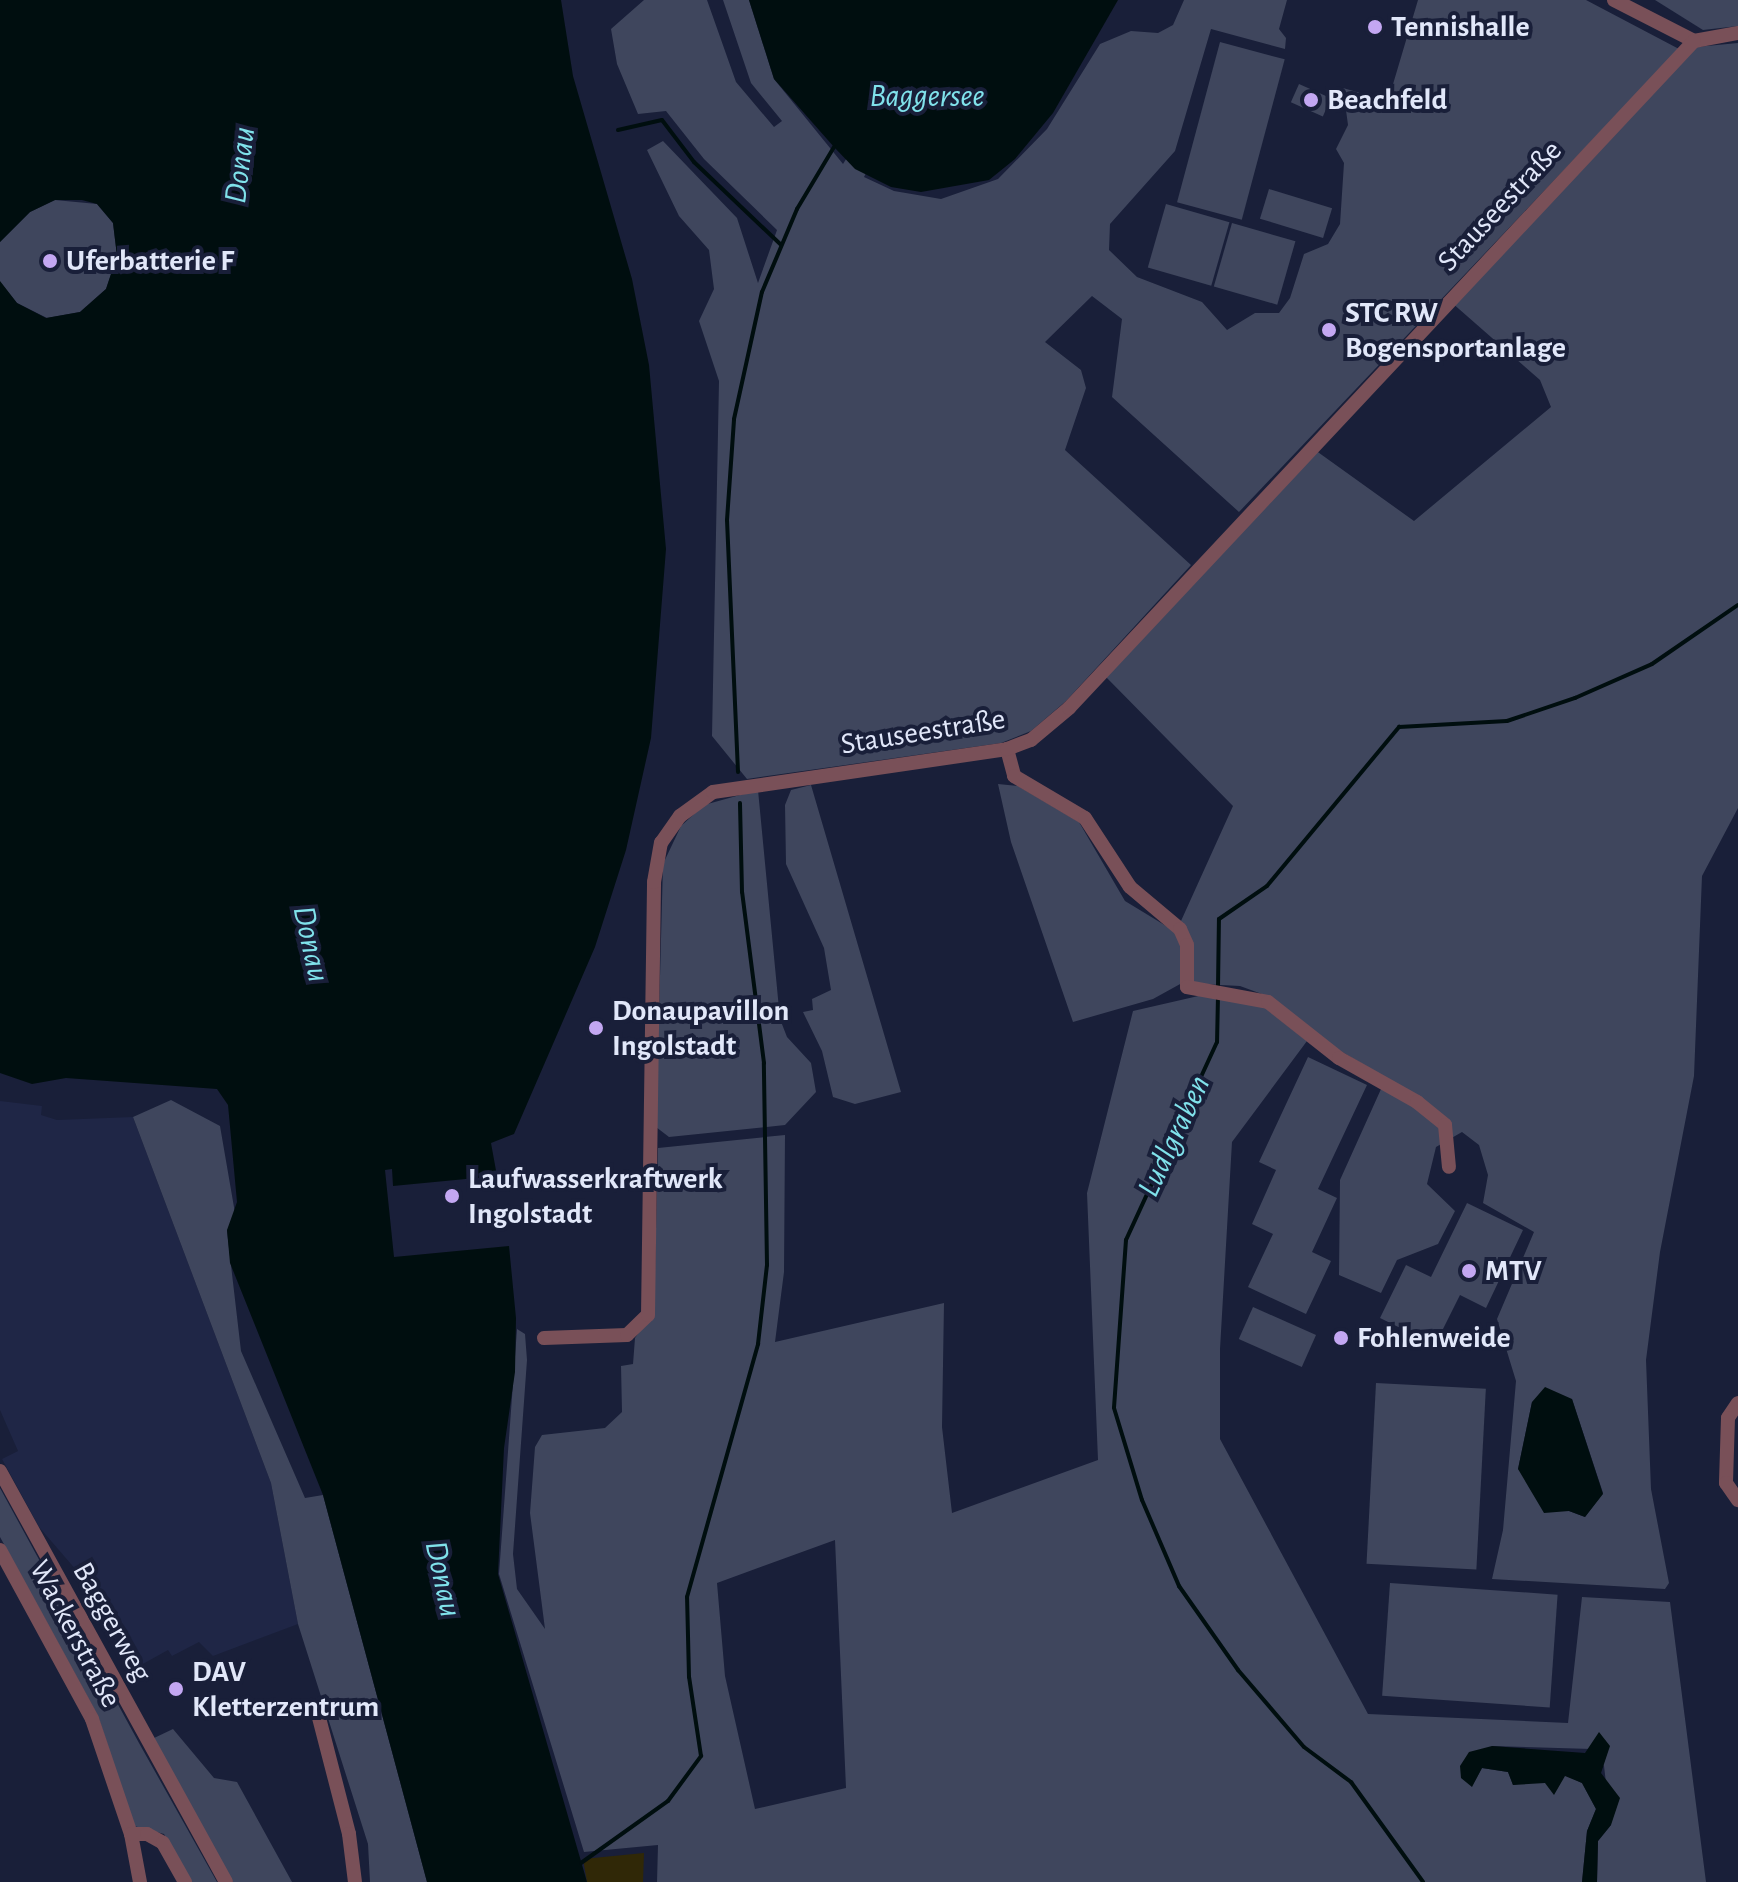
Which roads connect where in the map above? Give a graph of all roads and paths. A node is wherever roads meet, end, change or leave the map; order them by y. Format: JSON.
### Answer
{"nodes":[{"id":1,"x":1614,"y":0,"type":"edge"},
{"id":2,"x":1738,"y":33,"type":"edge"},
{"id":3,"x":1694,"y":41,"type":"junction"},
{"id":4,"x":1007,"y":749,"type":"junction"},
{"id":5,"x":1449,"y":1167,"type":"dead end"},
{"id":6,"x":544,"y":1338,"type":"dead end"},
{"id":7,"x":1738,"y":1403,"type":"edge"},
{"id":8,"x":0,"y":1471,"type":"edge"},
{"id":9,"x":1738,"y":1500,"type":"edge"},
{"id":10,"x":0,"y":1550,"type":"edge"},
{"id":11,"x":317,"y":1710,"type":"dead end"},
{"id":12,"x":131,"y":1834,"type":"junction"},
{"id":13,"x":140,"y":1882,"type":"edge"},
{"id":14,"x":185,"y":1882,"type":"edge"},
{"id":15,"x":226,"y":1882,"type":"edge"},
{"id":16,"x":355,"y":1882,"type":"edge"}],
"edges":[{"from":1,"to":3,"type":"street"},
{"from":2,"to":3,"type":"street"},
{"from":3,"to":4,"type":"street","name":"Stauseestraße"},
{"from":4,"to":5,"type":"street"},
{"from":4,"to":6,"type":"street","name":"Stauseestraße"},
{"from":7,"to":9,"type":"street"},
{"from":8,"to":15,"type":"street","name":"Baggerweg"},
{"from":10,"to":12,"type":"street","name":"Wackerstraße"},
{"from":11,"to":16,"type":"street"},
{"from":12,"to":13,"type":"street","name":"Wackerstraße"},
{"from":12,"to":14,"type":"street"}]}
